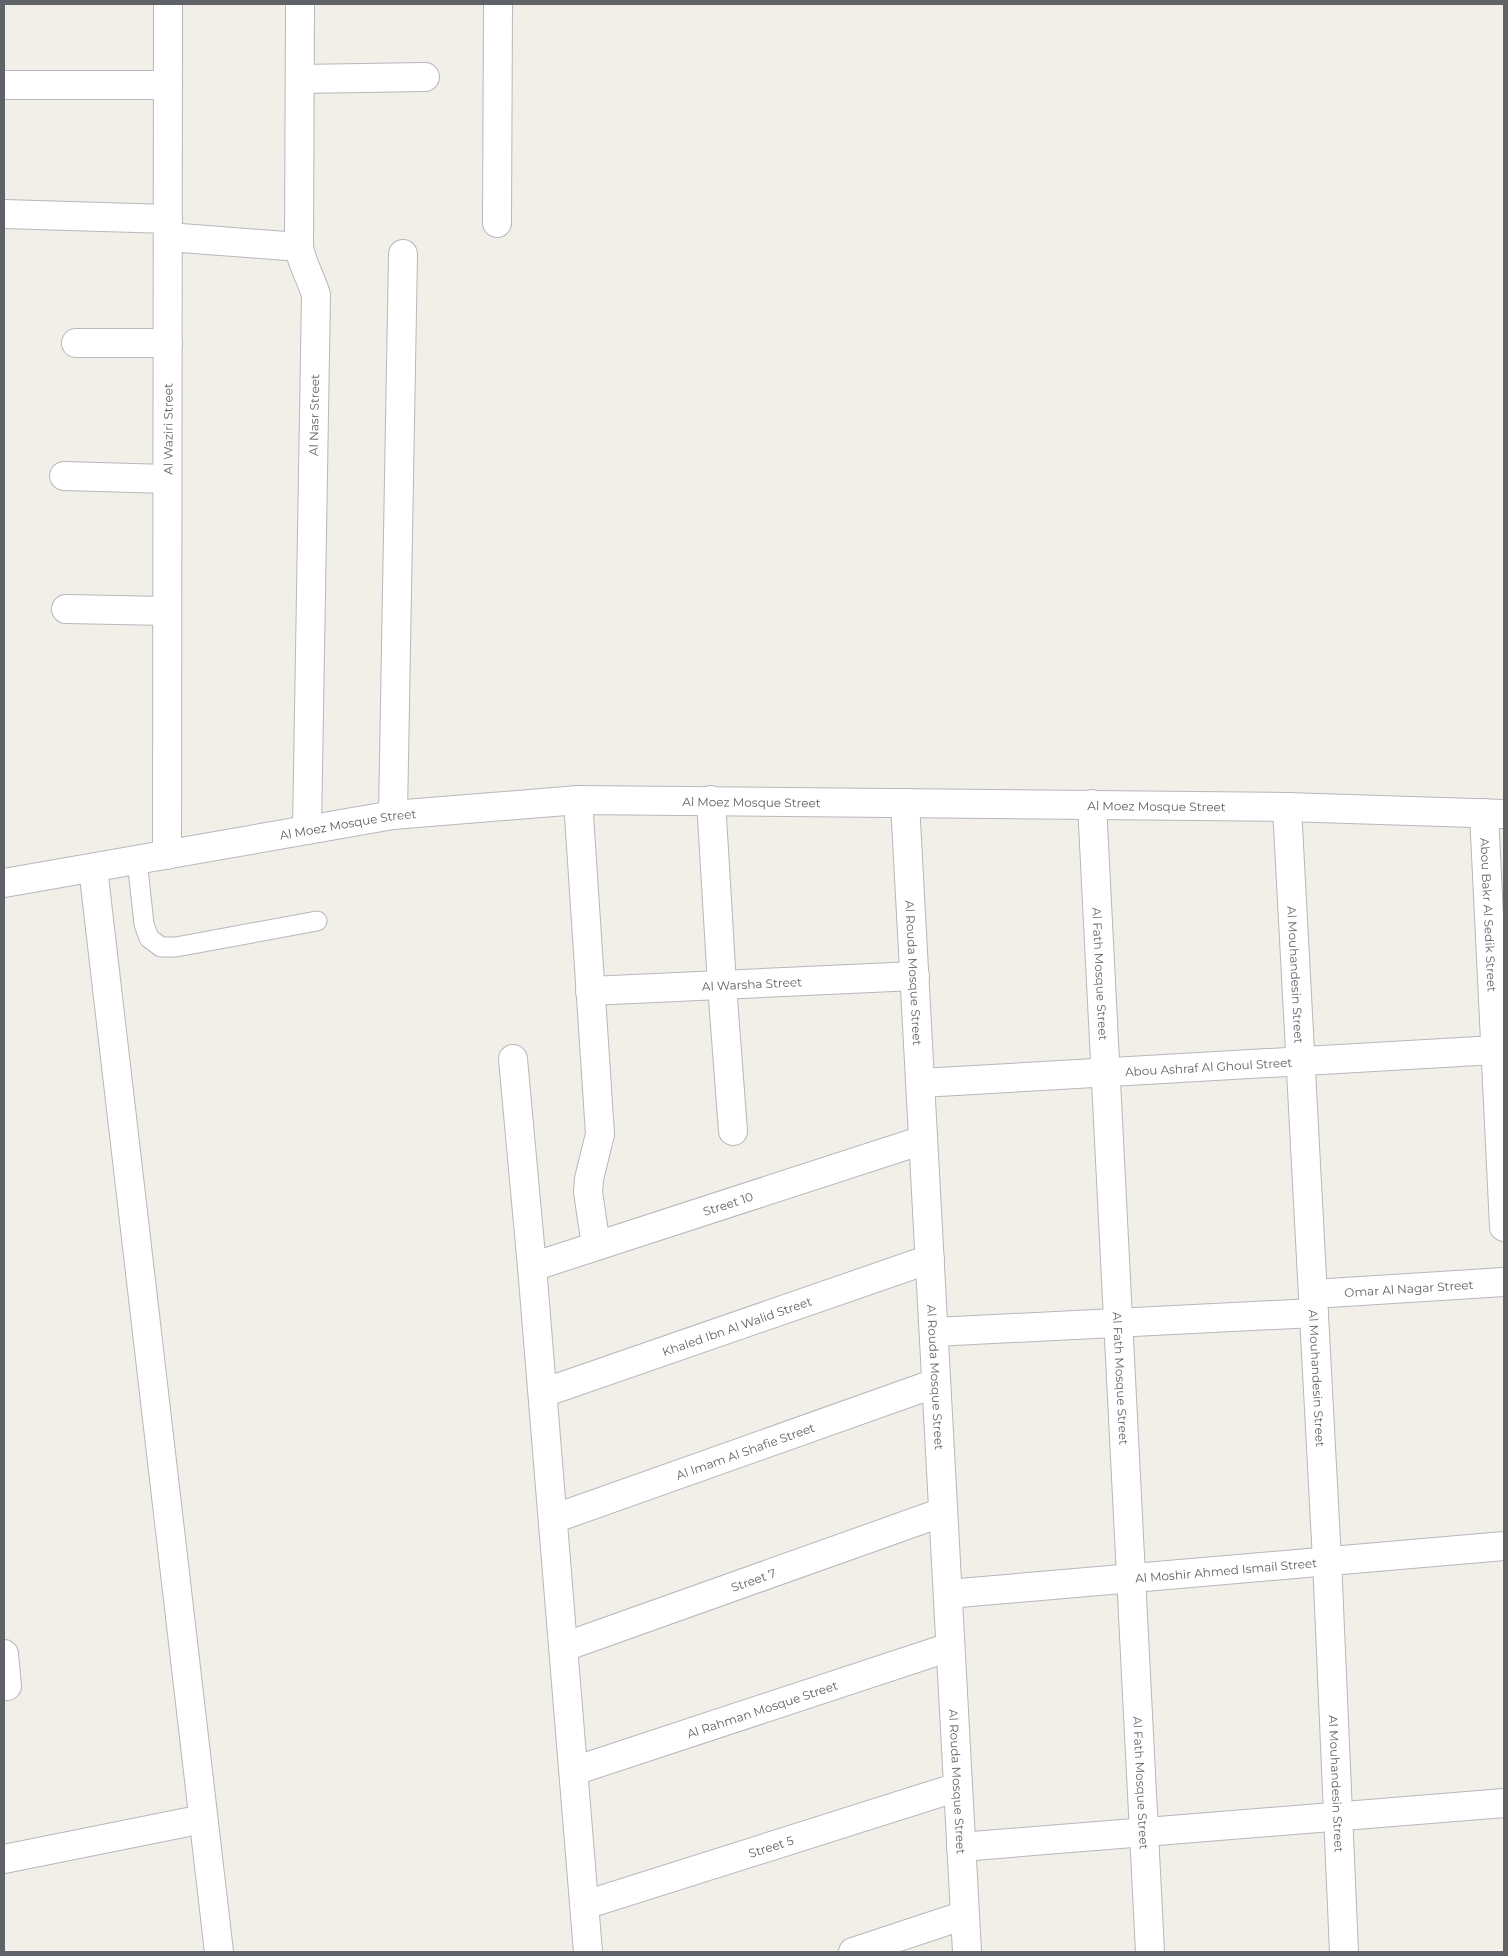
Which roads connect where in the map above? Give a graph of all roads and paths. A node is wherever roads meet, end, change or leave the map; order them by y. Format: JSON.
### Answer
{"nodes":[{"id":1,"x":168,"y":4,"type":"edge"},
{"id":2,"x":300,"y":4,"type":"edge"},
{"id":3,"x":498,"y":4,"type":"edge"},
{"id":4,"x":425,"y":77,"type":"dead end"},
{"id":5,"x":300,"y":79,"type":"junction"},
{"id":6,"x":4,"y":84,"type":"edge"},
{"id":7,"x":168,"y":86,"type":"junction"},
{"id":8,"x":4,"y":214,"type":"edge"},
{"id":9,"x":498,"y":223,"type":"dead end"},
{"id":10,"x":168,"y":228,"type":"junction"},
{"id":11,"x":299,"y":246,"type":"junction"},
{"id":12,"x":403,"y":254,"type":"dead end"},
{"id":13,"x":168,"y":342,"type":"junction"},
{"id":14,"x":76,"y":343,"type":"dead end"},
{"id":15,"x":64,"y":476,"type":"dead end"},
{"id":16,"x":167,"y":479,"type":"junction"},
{"id":17,"x":66,"y":609,"type":"dead end"},
{"id":18,"x":167,"y":612,"type":"junction"},
{"id":19,"x":578,"y":800,"type":"junction"},
{"id":20,"x":711,"y":800,"type":"junction"},
{"id":21,"x":906,"y":803,"type":"junction"},
{"id":22,"x":1092,"y":804,"type":"junction"},
{"id":23,"x":1287,"y":806,"type":"junction"},
{"id":24,"x":1494,"y":814,"type":"edge"},
{"id":25,"x":393,"y":815,"type":"junction"},
{"id":26,"x":308,"y":830,"type":"junction"},
{"id":27,"x":167,"y":855,"type":"junction"},
{"id":28,"x":137,"y":860,"type":"junction"},
{"id":29,"x":93,"y":868,"type":"junction"},
{"id":30,"x":4,"y":883,"type":"edge"},
{"id":31,"x":317,"y":921,"type":"dead end"},
{"id":32,"x":915,"y":976,"type":"junction"},
{"id":33,"x":722,"y":985,"type":"junction"},
{"id":34,"x":1498,"y":987,"type":"edge"},
{"id":35,"x":590,"y":991,"type":"junction"},
{"id":36,"x":1496,"y":1050,"type":"junction"},
{"id":37,"x":513,"y":1059,"type":"dead end"},
{"id":38,"x":1300,"y":1061,"type":"junction"},
{"id":39,"x":1106,"y":1073,"type":"junction"},
{"id":40,"x":921,"y":1083,"type":"junction"},
{"id":41,"x":1502,"y":1111,"type":"edge"},
{"id":42,"x":733,"y":1131,"type":"dead end"},
{"id":43,"x":924,"y":1140,"type":"junction"},
{"id":44,"x":1504,"y":1227,"type":"edge"},
{"id":45,"x":596,"y":1246,"type":"junction"},
{"id":46,"x":930,"y":1259,"type":"junction"},
{"id":47,"x":532,"y":1267,"type":"junction"},
{"id":48,"x":1504,"y":1282,"type":"edge"},
{"id":49,"x":1313,"y":1304,"type":"junction"},
{"id":50,"x":1118,"y":1323,"type":"junction"},
{"id":51,"x":934,"y":1332,"type":"junction"},
{"id":52,"x":936,"y":1383,"type":"junction"},
{"id":53,"x":543,"y":1393,"type":"junction"},
{"id":54,"x":943,"y":1512,"type":"junction"},
{"id":55,"x":553,"y":1520,"type":"junction"},
{"id":56,"x":1504,"y":1546,"type":"edge"},
{"id":57,"x":1327,"y":1560,"type":"junction"},
{"id":58,"x":1131,"y":1578,"type":"junction"},
{"id":59,"x":948,"y":1594,"type":"junction"},
{"id":60,"x":564,"y":1646,"type":"junction"},
{"id":61,"x":950,"y":1647,"type":"junction"},
{"id":62,"x":4,"y":1654,"type":"edge"},
{"id":63,"x":7,"y":1686,"type":"dead end"},
{"id":64,"x":574,"y":1771,"type":"junction"},
{"id":65,"x":958,"y":1787,"type":"junction"},
{"id":66,"x":1504,"y":1804,"type":"edge"},
{"id":67,"x":1338,"y":1817,"type":"junction"},
{"id":68,"x":203,"y":1819,"type":"junction"},
{"id":69,"x":1144,"y":1832,"type":"junction"},
{"id":70,"x":961,"y":1847,"type":"junction"},
{"id":71,"x":4,"y":1859,"type":"edge"},
{"id":72,"x":585,"y":1906,"type":"junction"},
{"id":73,"x":965,"y":1916,"type":"junction"},
{"id":74,"x":218,"y":1952,"type":"edge"},
{"id":75,"x":588,"y":1952,"type":"edge"},
{"id":76,"x":853,"y":1952,"type":"edge"},
{"id":77,"x":967,"y":1952,"type":"edge"},
{"id":78,"x":1150,"y":1952,"type":"edge"},
{"id":79,"x":1344,"y":1952,"type":"edge"}],
"edges":[{"from":1,"to":7,"type":"street","name":"Al Waziri Street"},
{"from":2,"to":5,"type":"street","name":"Al Nasr Street"},
{"from":3,"to":9,"type":"street"},
{"from":4,"to":5,"type":"street"},
{"from":5,"to":11,"type":"street","name":"Al Nasr Street"},
{"from":6,"to":7,"type":"street"},
{"from":7,"to":10,"type":"street","name":"Al Waziri Street"},
{"from":8,"to":10,"type":"street"},
{"from":10,"to":11,"type":"street"},
{"from":10,"to":13,"type":"street","name":"Al Waziri Street"},
{"from":11,"to":26,"type":"street","name":"Al Nasr Street"},
{"from":12,"to":25,"type":"street"},
{"from":13,"to":14,"type":"street"},
{"from":13,"to":16,"type":"street","name":"Al Waziri Street"},
{"from":15,"to":16,"type":"street"},
{"from":16,"to":18,"type":"street","name":"Al Waziri Street"},
{"from":17,"to":18,"type":"street"},
{"from":18,"to":27,"type":"street","name":"Al Waziri Street"},
{"from":19,"to":20,"type":"street","name":"Al Moez Mosque Street"},
{"from":19,"to":25,"type":"street","name":"Al Moez Mosque Street"},
{"from":19,"to":35,"type":"street"},
{"from":20,"to":21,"type":"street","name":"Al Moez Mosque Street"},
{"from":20,"to":33,"type":"street"},
{"from":21,"to":22,"type":"street","name":"Al Moez Mosque Street"},
{"from":21,"to":32,"type":"street","name":"Al Rouda Mosque Street"},
{"from":22,"to":23,"type":"street","name":"Al Moez Mosque Street"},
{"from":22,"to":39,"type":"street","name":"Al Fath Mosque Street"},
{"from":23,"to":24,"type":"street","name":"Al Moez Mosque Street"},
{"from":23,"to":38,"type":"street","name":"Al Mouhandesin Street"},
{"from":24,"to":34,"type":"street","name":"Abou Bakr Al Sedik Street"},
{"from":25,"to":26,"type":"street","name":"Al Moez Mosque Street"},
{"from":26,"to":27,"type":"street","name":"Al Moez Mosque Street"},
{"from":27,"to":28,"type":"street","name":"Al Moez Mosque Street"},
{"from":28,"to":29,"type":"street","name":"Al Moez Mosque Street"},
{"from":28,"to":31,"type":"lane"},
{"from":29,"to":30,"type":"street","name":"Al Moez Mosque Street"},
{"from":29,"to":68,"type":"street"},
{"from":32,"to":33,"type":"street","name":"Al Warsha Street"},
{"from":32,"to":40,"type":"street","name":"Al Rouda Mosque Street"},
{"from":33,"to":35,"type":"street","name":"Al Warsha Street"},
{"from":33,"to":42,"type":"street"},
{"from":34,"to":36,"type":"street","name":"Abou Bakr Al Sedik Street"},
{"from":35,"to":45,"type":"street"},
{"from":36,"to":38,"type":"street","name":"Abou Ashraf Al Ghoul Street"},
{"from":36,"to":41,"type":"street","name":"Abou Bakr Al Sedik Street"},
{"from":37,"to":47,"type":"street"},
{"from":38,"to":39,"type":"street","name":"Abou Ashraf Al Ghoul Street"},
{"from":38,"to":49,"type":"street","name":"Al Mouhandesin Street"},
{"from":39,"to":40,"type":"street","name":"Abou Ashraf Al Ghoul Street"},
{"from":39,"to":50,"type":"street","name":"Al Fath Mosque Street"},
{"from":40,"to":43,"type":"street","name":"Al Rouda Mosque Street"},
{"from":41,"to":44,"type":"street","name":"Abou Bakr Al Sedik Street"},
{"from":43,"to":45,"type":"street","name":"Street 10"},
{"from":43,"to":46,"type":"street","name":"Al Rouda Mosque Street"},
{"from":45,"to":47,"type":"street","name":"Street 10"},
{"from":46,"to":51,"type":"street","name":"Al Rouda Mosque Street"},
{"from":46,"to":53,"type":"street","name":"Khaled Ibn Al Walid Street"},
{"from":47,"to":53,"type":"street"},
{"from":48,"to":49,"type":"street","name":"Omar Al Nagar Street"},
{"from":49,"to":50,"type":"street","name":"Omar Al Nagar Street"},
{"from":49,"to":57,"type":"street","name":"Al Mouhandesin Street"},
{"from":50,"to":51,"type":"street","name":"Omar Al Nagar Street"},
{"from":50,"to":58,"type":"street","name":"Al Fath Mosque Street"},
{"from":51,"to":52,"type":"street","name":"Al Rouda Mosque Street"},
{"from":52,"to":54,"type":"street","name":"Al Rouda Mosque Street"},
{"from":52,"to":55,"type":"street","name":"Al Imam Al Shafie Street"},
{"from":53,"to":55,"type":"street"},
{"from":54,"to":59,"type":"street","name":"Al Rouda Mosque Street"},
{"from":54,"to":60,"type":"street","name":"Street 7"},
{"from":55,"to":60,"type":"street"},
{"from":56,"to":57,"type":"street","name":"Al Moshir Ahmed Ismail Street"},
{"from":57,"to":58,"type":"street","name":"Al Moshir Ahmed Ismail Street"},
{"from":57,"to":67,"type":"street","name":"Al Mouhandesin Street"},
{"from":58,"to":59,"type":"street","name":"Al Moshir Ahmed Ismail Street"},
{"from":58,"to":69,"type":"street","name":"Al Fath Mosque Street"},
{"from":59,"to":61,"type":"street","name":"Al Rouda Mosque Street"},
{"from":60,"to":64,"type":"street"},
{"from":61,"to":64,"type":"street","name":"Al Rahman Mosque Street"},
{"from":61,"to":65,"type":"street","name":"Al Rouda Mosque Street"},
{"from":62,"to":63,"type":"street"},
{"from":64,"to":72,"type":"street"},
{"from":65,"to":70,"type":"street","name":"Al Rouda Mosque Street"},
{"from":65,"to":72,"type":"street","name":"Street 5"},
{"from":66,"to":67,"type":"street"},
{"from":67,"to":69,"type":"street"},
{"from":67,"to":79,"type":"street","name":"Al Mouhandesin Street"},
{"from":68,"to":71,"type":"street"},
{"from":68,"to":74,"type":"street"},
{"from":69,"to":70,"type":"street"},
{"from":69,"to":78,"type":"street","name":"Al Fath Mosque Street"},
{"from":70,"to":73,"type":"street","name":"Al Rouda Mosque Street"},
{"from":72,"to":75,"type":"street"},
{"from":73,"to":76,"type":"street"},
{"from":73,"to":77,"type":"street","name":"Al Rouda Mosque Street"}]}
